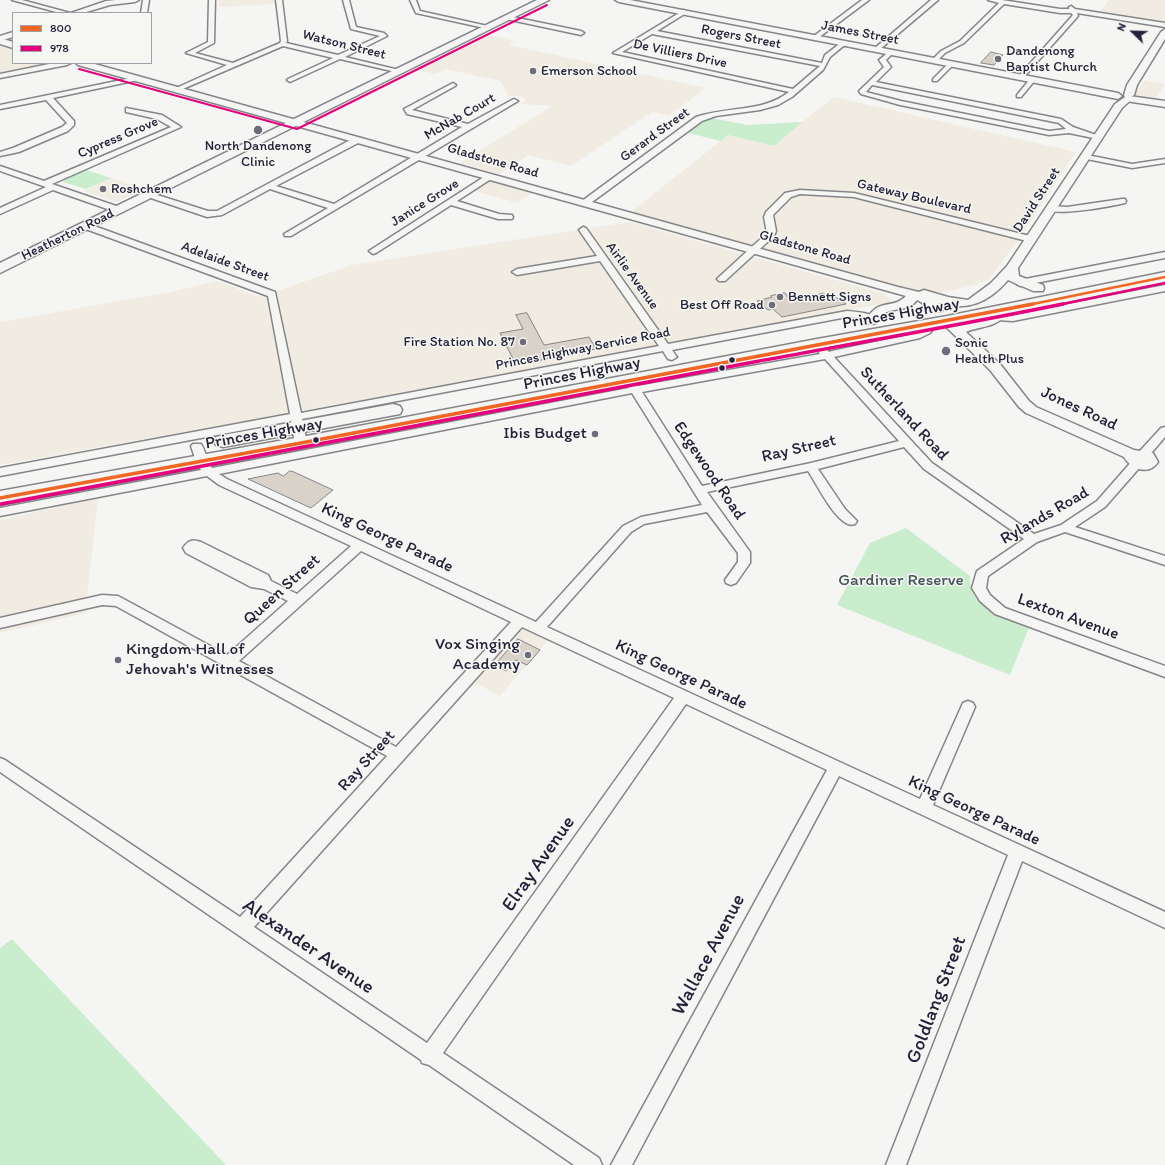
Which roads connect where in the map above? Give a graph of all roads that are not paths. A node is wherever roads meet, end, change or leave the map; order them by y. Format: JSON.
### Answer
{"nodes":[{"id":1,"x":15,"y":0,"type":"edge"},
{"id":2,"x":135,"y":0,"type":"edge"},
{"id":3,"x":146,"y":0,"type":"edge"},
{"id":4,"x":212,"y":0,"type":"edge"},
{"id":5,"x":279,"y":0,"type":"edge"},
{"id":6,"x":346,"y":0,"type":"edge"},
{"id":7,"x":414,"y":0,"type":"edge"},
{"id":8,"x":544,"y":0,"type":"edge"},
{"id":9,"x":620,"y":0,"type":"edge"},
{"id":10,"x":866,"y":0,"type":"edge"},
{"id":11,"x":935,"y":0,"type":"edge"},
{"id":12,"x":991,"y":0,"type":"edge"},
{"id":13,"x":1001,"y":1,"type":"edge"},
{"id":14,"x":1072,"y":10,"type":"junction"},
{"id":15,"x":63,"y":12,"type":"edge"},
{"id":16,"x":78,"y":12,"type":"edge"},
{"id":17,"x":144,"y":12,"type":"edge"},
{"id":18,"x":684,"y":12,"type":"junction"},
{"id":19,"x":508,"y":18,"type":"junction"},
{"id":20,"x":1165,"y":25,"type":"edge"},
{"id":21,"x":489,"y":27,"type":"junction"},
{"id":22,"x":652,"y":32,"type":"junction"},
{"id":23,"x":1165,"y":32,"type":"edge"},
{"id":24,"x":581,"y":33,"type":"dead end"},
{"id":25,"x":12,"y":34,"type":"edge"},
{"id":26,"x":816,"y":37,"type":"junction"},
{"id":27,"x":0,"y":40,"type":"edge"},
{"id":28,"x":844,"y":43,"type":"junction"},
{"id":29,"x":12,"y":44,"type":"edge"},
{"id":30,"x":282,"y":44,"type":"junction"},
{"id":31,"x":877,"y":49,"type":"junction"},
{"id":32,"x":891,"y":52,"type":"junction"},
{"id":33,"x":340,"y":57,"type":"junction"},
{"id":34,"x":935,"y":60,"type":"junction"},
{"id":35,"x":952,"y":63,"type":"junction"},
{"id":36,"x":62,"y":64,"type":"edge"},
{"id":37,"x":85,"y":64,"type":"edge"},
{"id":38,"x":234,"y":65,"type":"junction"},
{"id":39,"x":824,"y":65,"type":"junction"},
{"id":40,"x":400,"y":71,"type":"junction"},
{"id":41,"x":0,"y":76,"type":"edge"},
{"id":42,"x":1021,"y":76,"type":"junction"},
{"id":43,"x":136,"y":78,"type":"junction"},
{"id":44,"x":1033,"y":79,"type":"junction"},
{"id":45,"x":290,"y":80,"type":"dead end"},
{"id":46,"x":935,"y":80,"type":"dead end"},
{"id":47,"x":872,"y":83,"type":"junction"},
{"id":48,"x":453,"y":85,"type":"dead end"},
{"id":49,"x":176,"y":90,"type":"junction"},
{"id":50,"x":794,"y":90,"type":"junction"},
{"id":51,"x":1019,"y":96,"type":"dead end"},
{"id":52,"x":48,"y":97,"type":"junction"},
{"id":53,"x":1124,"y":97,"type":"junction"},
{"id":54,"x":958,"y":100,"type":"junction"},
{"id":55,"x":514,"y":101,"type":"dead end"},
{"id":56,"x":1160,"y":103,"type":"edge"},
{"id":57,"x":985,"y":106,"type":"junction"},
{"id":58,"x":0,"y":107,"type":"edge"},
{"id":59,"x":129,"y":110,"type":"dead end"},
{"id":60,"x":946,"y":112,"type":"junction"},
{"id":61,"x":974,"y":118,"type":"junction"},
{"id":62,"x":296,"y":123,"type":"junction"},
{"id":63,"x":469,"y":127,"type":"junction"},
{"id":64,"x":1070,"y":130,"type":"junction"},
{"id":65,"x":1098,"y":136,"type":"junction"},
{"id":66,"x":357,"y":140,"type":"junction"},
{"id":67,"x":0,"y":154,"type":"edge"},
{"id":68,"x":1085,"y":156,"type":"junction"},
{"id":69,"x":419,"y":157,"type":"junction"},
{"id":70,"x":1165,"y":161,"type":"edge"},
{"id":71,"x":2,"y":171,"type":"edge"},
{"id":72,"x":490,"y":177,"type":"junction"},
{"id":73,"x":48,"y":185,"type":"junction"},
{"id":74,"x":270,"y":187,"type":"junction"},
{"id":75,"x":151,"y":194,"type":"junction"},
{"id":76,"x":1122,"y":201,"type":"dead end"},
{"id":77,"x":450,"y":202,"type":"junction"},
{"id":78,"x":585,"y":203,"type":"junction"},
{"id":79,"x":335,"y":207,"type":"junction"},
{"id":80,"x":1050,"y":209,"type":"junction"},
{"id":81,"x":119,"y":210,"type":"junction"},
{"id":82,"x":0,"y":211,"type":"edge"},
{"id":83,"x":509,"y":217,"type":"dead end"},
{"id":84,"x":86,"y":226,"type":"junction"},
{"id":85,"x":583,"y":230,"type":"dead end"},
{"id":86,"x":288,"y":234,"type":"dead end"},
{"id":87,"x":1031,"y":239,"type":"junction"},
{"id":88,"x":754,"y":250,"type":"junction"},
{"id":89,"x":373,"y":251,"type":"dead end"},
{"id":90,"x":1165,"y":255,"type":"edge"},
{"id":91,"x":601,"y":258,"type":"junction"},
{"id":92,"x":1165,"y":265,"type":"edge"},
{"id":93,"x":1012,"y":268,"type":"junction"},
{"id":94,"x":0,"y":269,"type":"edge"},
{"id":95,"x":518,"y":272,"type":"dead end"},
{"id":96,"x":1068,"y":273,"type":"junction"},
{"id":97,"x":1165,"y":277,"type":"edge"},
{"id":98,"x":722,"y":279,"type":"dead end"},
{"id":99,"x":1020,"y":283,"type":"junction"},
{"id":100,"x":1146,"y":286,"type":"junction"},
{"id":101,"x":1043,"y":288,"type":"junction"},
{"id":102,"x":1165,"y":288,"type":"edge"},
{"id":103,"x":906,"y":294,"type":"junction"},
{"id":104,"x":969,"y":302,"type":"junction"},
{"id":105,"x":941,"y":319,"type":"junction"},
{"id":106,"x":873,"y":320,"type":"junction"},
{"id":107,"x":822,"y":349,"type":"junction"},
{"id":108,"x":669,"y":352,"type":"junction"},
{"id":109,"x":632,"y":385,"type":"junction"},
{"id":110,"x":546,"y":401,"type":"junction"},
{"id":111,"x":299,"y":429,"type":"junction"},
{"id":112,"x":1165,"y":430,"type":"edge"},
{"id":113,"x":907,"y":443,"type":"junction"},
{"id":114,"x":202,"y":460,"type":"junction"},
{"id":115,"x":1146,"y":460,"type":"edge"},
{"id":116,"x":810,"y":467,"type":"junction"},
{"id":117,"x":0,"y":472,"type":"edge"},
{"id":118,"x":0,"y":484,"type":"edge"},
{"id":119,"x":699,"y":490,"type":"junction"},
{"id":120,"x":0,"y":498,"type":"edge"},
{"id":121,"x":710,"y":507,"type":"junction"},
{"id":122,"x":0,"y":512,"type":"edge"},
{"id":123,"x":851,"y":521,"type":"dead end"},
{"id":124,"x":1065,"y":528,"type":"junction"},
{"id":125,"x":1034,"y":540,"type":"junction"},
{"id":126,"x":359,"y":546,"type":"junction"},
{"id":127,"x":1165,"y":561,"type":"edge"},
{"id":128,"x":982,"y":574,"type":"joint"},
{"id":129,"x":731,"y":580,"type":"dead end"},
{"id":130,"x":266,"y":584,"type":"junction"},
{"id":131,"x":298,"y":600,"type":"junction"},
{"id":132,"x":520,"y":620,"type":"junction"},
{"id":133,"x":0,"y":623,"type":"edge"},
{"id":134,"x":538,"y":628,"type":"junction"},
{"id":135,"x":228,"y":662,"type":"junction"},
{"id":136,"x":1165,"y":672,"type":"edge"},
{"id":137,"x":683,"y":696,"type":"junction"},
{"id":138,"x":968,"y":707,"type":"dead end"},
{"id":139,"x":398,"y":755,"type":"junction"},
{"id":140,"x":0,"y":764,"type":"edge"},
{"id":141,"x":836,"y":767,"type":"junction"},
{"id":142,"x":924,"y":808,"type":"junction"},
{"id":143,"x":1018,"y":851,"type":"junction"},
{"id":144,"x":1165,"y":920,"type":"edge"},
{"id":145,"x":242,"y":928,"type":"junction"},
{"id":146,"x":429,"y":1056,"type":"junction"},
{"id":147,"x":592,"y":1165,"type":"edge"},
{"id":148,"x":621,"y":1165,"type":"edge"},
{"id":149,"x":896,"y":1165,"type":"edge"}],
"edges":[{"from":1,"to":15,"type":"street"},
{"from":2,"to":16,"type":"street"},
{"from":3,"to":17,"type":"street"},
{"from":4,"to":38,"type":"street"},
{"from":5,"to":30,"type":"street"},
{"from":6,"to":33,"type":"street"},
{"from":7,"to":21,"type":"street"},
{"from":8,"to":19,"type":"main road","name":"Heatherton Road"},
{"from":9,"to":18,"type":"street","name":"James Street"},
{"from":10,"to":26,"type":"street"},
{"from":11,"to":31,"type":"street"},
{"from":12,"to":13,"type":"street"},
{"from":13,"to":14,"type":"street"},
{"from":13,"to":34,"type":"street"},
{"from":14,"to":20,"type":"street"},
{"from":14,"to":42,"type":"street"},
{"from":18,"to":22,"type":"street","name":"De Villiers Drive"},
{"from":18,"to":26,"type":"street","name":"James Street"},
{"from":19,"to":21,"type":"main road","name":"Heatherton Road"},
{"from":19,"to":24,"type":"street"},
{"from":21,"to":40,"type":"main road","name":"Heatherton Road"},
{"from":22,"to":39,"type":"street","name":"Rogers Street"},
{"from":22,"to":50,"type":"street","name":"De Villiers Drive"},
{"from":23,"to":53,"type":"main road","name":"David Street"},
{"from":25,"to":27,"type":"street"},
{"from":26,"to":28,"type":"street","name":"James Street"},
{"from":27,"to":29,"type":"main road"},
{"from":28,"to":31,"type":"street","name":"James Street"},
{"from":28,"to":39,"type":"street","name":"Gerard Street"},
{"from":30,"to":33,"type":"street","name":"Watson Street"},
{"from":30,"to":38,"type":"street"},
{"from":31,"to":32,"type":"street","name":"James Street"},
{"from":32,"to":34,"type":"street","name":"James Street"},
{"from":32,"to":47,"type":"street"},
{"from":33,"to":40,"type":"street","name":"Watson Street"},
{"from":33,"to":45,"type":"street"},
{"from":34,"to":35,"type":"street","name":"James Street"},
{"from":35,"to":42,"type":"street","name":"James Street"},
{"from":35,"to":46,"type":"street"},
{"from":36,"to":41,"type":"street"},
{"from":37,"to":43,"type":"main road","name":"Gladstone Road"},
{"from":38,"to":49,"type":"street"},
{"from":39,"to":50,"type":"street","name":"Gerard Street"},
{"from":40,"to":62,"type":"main road","name":"Heatherton Road"},
{"from":42,"to":44,"type":"street","name":"James Street"},
{"from":43,"to":49,"type":"main road","name":"Gladstone Road"},
{"from":43,"to":52,"type":"street"},
{"from":44,"to":51,"type":"street"},
{"from":44,"to":53,"type":"street","name":"James Street"},
{"from":47,"to":54,"type":"street"},
{"from":47,"to":60,"type":"street"},
{"from":48,"to":63,"type":"street"},
{"from":49,"to":62,"type":"main road","name":"Gladstone Road"},
{"from":50,"to":78,"type":"street","name":"Gerard Street"},
{"from":52,"to":58,"type":"street"},
{"from":52,"to":67,"type":"street"},
{"from":53,"to":56,"type":"street","name":"James Street"},
{"from":53,"to":65,"type":"main road","name":"David Street"},
{"from":54,"to":57,"type":"street"},
{"from":54,"to":60,"type":"street"},
{"from":55,"to":63,"type":"street","name":"McNab Court"},
{"from":57,"to":61,"type":"street"},
{"from":57,"to":64,"type":"street"},
{"from":59,"to":73,"type":"street","name":"Cypress Grove"},
{"from":60,"to":61,"type":"street"},
{"from":61,"to":64,"type":"street"},
{"from":62,"to":66,"type":"main road","name":"Gladstone Road"},
{"from":62,"to":75,"type":"main road","name":"Heatherton Road"},
{"from":63,"to":69,"type":"street","name":"McNab Court"},
{"from":64,"to":65,"type":"street"},
{"from":65,"to":68,"type":"main road","name":"David Street"},
{"from":66,"to":69,"type":"main road","name":"Gladstone Road"},
{"from":66,"to":74,"type":"street"},
{"from":68,"to":70,"type":"street"},
{"from":68,"to":80,"type":"main road","name":"David Street"},
{"from":69,"to":72,"type":"main road","name":"Gladstone Road"},
{"from":69,"to":79,"type":"street","name":"McNab Court"},
{"from":71,"to":73,"type":"street"},
{"from":72,"to":77,"type":"street","name":"Janice Grove"},
{"from":72,"to":78,"type":"main road","name":"Gladstone Road"},
{"from":73,"to":81,"type":"street"},
{"from":73,"to":82,"type":"street"},
{"from":74,"to":75,"type":"street"},
{"from":74,"to":79,"type":"street"},
{"from":75,"to":81,"type":"main road","name":"Heatherton Road"},
{"from":76,"to":80,"type":"street"},
{"from":77,"to":83,"type":"street"},
{"from":77,"to":89,"type":"street","name":"Janice Grove"},
{"from":78,"to":88,"type":"main road","name":"Gladstone Road"},
{"from":79,"to":86,"type":"street","name":"McNab Court"},
{"from":80,"to":87,"type":"main road","name":"David Street"},
{"from":81,"to":84,"type":"main road","name":"Heatherton Road"},
{"from":84,"to":94,"type":"main road","name":"Heatherton Road"},
{"from":84,"to":111,"type":"street","name":"Adelaide Street"},
{"from":85,"to":91,"type":"street","name":"Airlie Avenue"},
{"from":87,"to":88,"type":"street","name":"Gateway Boulevard"},
{"from":87,"to":93,"type":"main road","name":"David Street"},
{"from":88,"to":98,"type":"street"},
{"from":88,"to":103,"type":"main road","name":"Gladstone Road"},
{"from":90,"to":96,"type":"street"},
{"from":91,"to":95,"type":"street"},
{"from":91,"to":108,"type":"street","name":"Airlie Avenue"},
{"from":92,"to":101,"type":"highway","name":"Princes Highway"},
{"from":93,"to":99,"type":"main road"},
{"from":93,"to":104,"type":"main road","name":"David Street"},
{"from":96,"to":99,"type":"street"},
{"from":96,"to":101,"type":"street"},
{"from":97,"to":100,"type":"highway","name":"Princes Highway"},
{"from":99,"to":101,"type":"main road"},
{"from":100,"to":102,"type":"street"},
{"from":100,"to":105,"type":"highway","name":"Princes Highway"},
{"from":101,"to":104,"type":"highway","name":"Princes Highway"},
{"from":103,"to":104,"type":"main road"},
{"from":103,"to":105,"type":"main road","name":"Gladstone Road"},
{"from":103,"to":106,"type":"main road"},
{"from":104,"to":105,"type":"highway","name":"Princes Highway"},
{"from":105,"to":106,"type":"highway","name":"Princes Highway"},
{"from":105,"to":107,"type":"highway","name":"Princes Highway"},
{"from":105,"to":115,"type":"main road","name":"Jones Road"},
{"from":106,"to":108,"type":"highway","name":"Princes Highway"},
{"from":107,"to":109,"type":"highway","name":"Princes Highway"},
{"from":107,"to":113,"type":"street","name":"Sutherland Road"},
{"from":108,"to":111,"type":"highway","name":"Princes Highway"},
{"from":109,"to":110,"type":"highway","name":"Princes Highway"},
{"from":109,"to":119,"type":"street","name":"Edgewood Road"},
{"from":110,"to":111,"type":"highway","name":"Princes Highway"},
{"from":110,"to":114,"type":"street","name":"Princes Highway"},
{"from":111,"to":114,"type":"highway","name":"Princes Highway"},
{"from":111,"to":117,"type":"street","name":"Princes Highway"},
{"from":112,"to":115,"type":"street","name":"Rylands Road"},
{"from":113,"to":116,"type":"street","name":"Ray Street"},
{"from":113,"to":125,"type":"street","name":"Sutherland Road"},
{"from":114,"to":118,"type":"highway","name":"Princes Highway"},
{"from":114,"to":120,"type":"highway","name":"Princes Highway"},
{"from":114,"to":122,"type":"street","name":"Princes Highway"},
{"from":114,"to":126,"type":"street","name":"King George Parade"},
{"from":115,"to":124,"type":"street","name":"Rylands Road"},
{"from":116,"to":119,"type":"street","name":"Ray Street"},
{"from":116,"to":123,"type":"street"},
{"from":119,"to":121,"type":"street","name":"Edgewood Road"},
{"from":121,"to":129,"type":"street","name":"Edgewood Road"},
{"from":121,"to":134,"type":"street"},
{"from":124,"to":125,"type":"street","name":"Rylands Road"},
{"from":124,"to":127,"type":"street"},
{"from":125,"to":128,"type":"street","name":"Rylands Road"},
{"from":126,"to":131,"type":"street","name":"Queen Street"},
{"from":126,"to":132,"type":"street","name":"King George Parade"},
{"from":128,"to":136,"type":"street","name":"Lexton Avenue"},
{"from":130,"to":130,"type":"street"},
{"from":130,"to":131,"type":"street"},
{"from":131,"to":135,"type":"street","name":"Queen Street"},
{"from":132,"to":134,"type":"street","name":"King George Parade"},
{"from":132,"to":139,"type":"street","name":"Ray Street"},
{"from":133,"to":135,"type":"street"},
{"from":134,"to":137,"type":"street","name":"King George Parade"},
{"from":135,"to":139,"type":"street"},
{"from":137,"to":141,"type":"street","name":"King George Parade"},
{"from":137,"to":146,"type":"street","name":"Elray Avenue"},
{"from":138,"to":142,"type":"street"},
{"from":139,"to":145,"type":"street","name":"Ray Street"},
{"from":140,"to":145,"type":"street","name":"Alexander Avenue"},
{"from":141,"to":142,"type":"street","name":"King George Parade"},
{"from":141,"to":148,"type":"street","name":"Wallace Avenue"},
{"from":142,"to":143,"type":"street","name":"King George Parade"},
{"from":143,"to":144,"type":"street","name":"King George Parade"},
{"from":143,"to":149,"type":"street","name":"Goldlang Street"},
{"from":145,"to":146,"type":"street","name":"Alexander Avenue"},
{"from":146,"to":147,"type":"street","name":"Alexander Avenue"}]}
